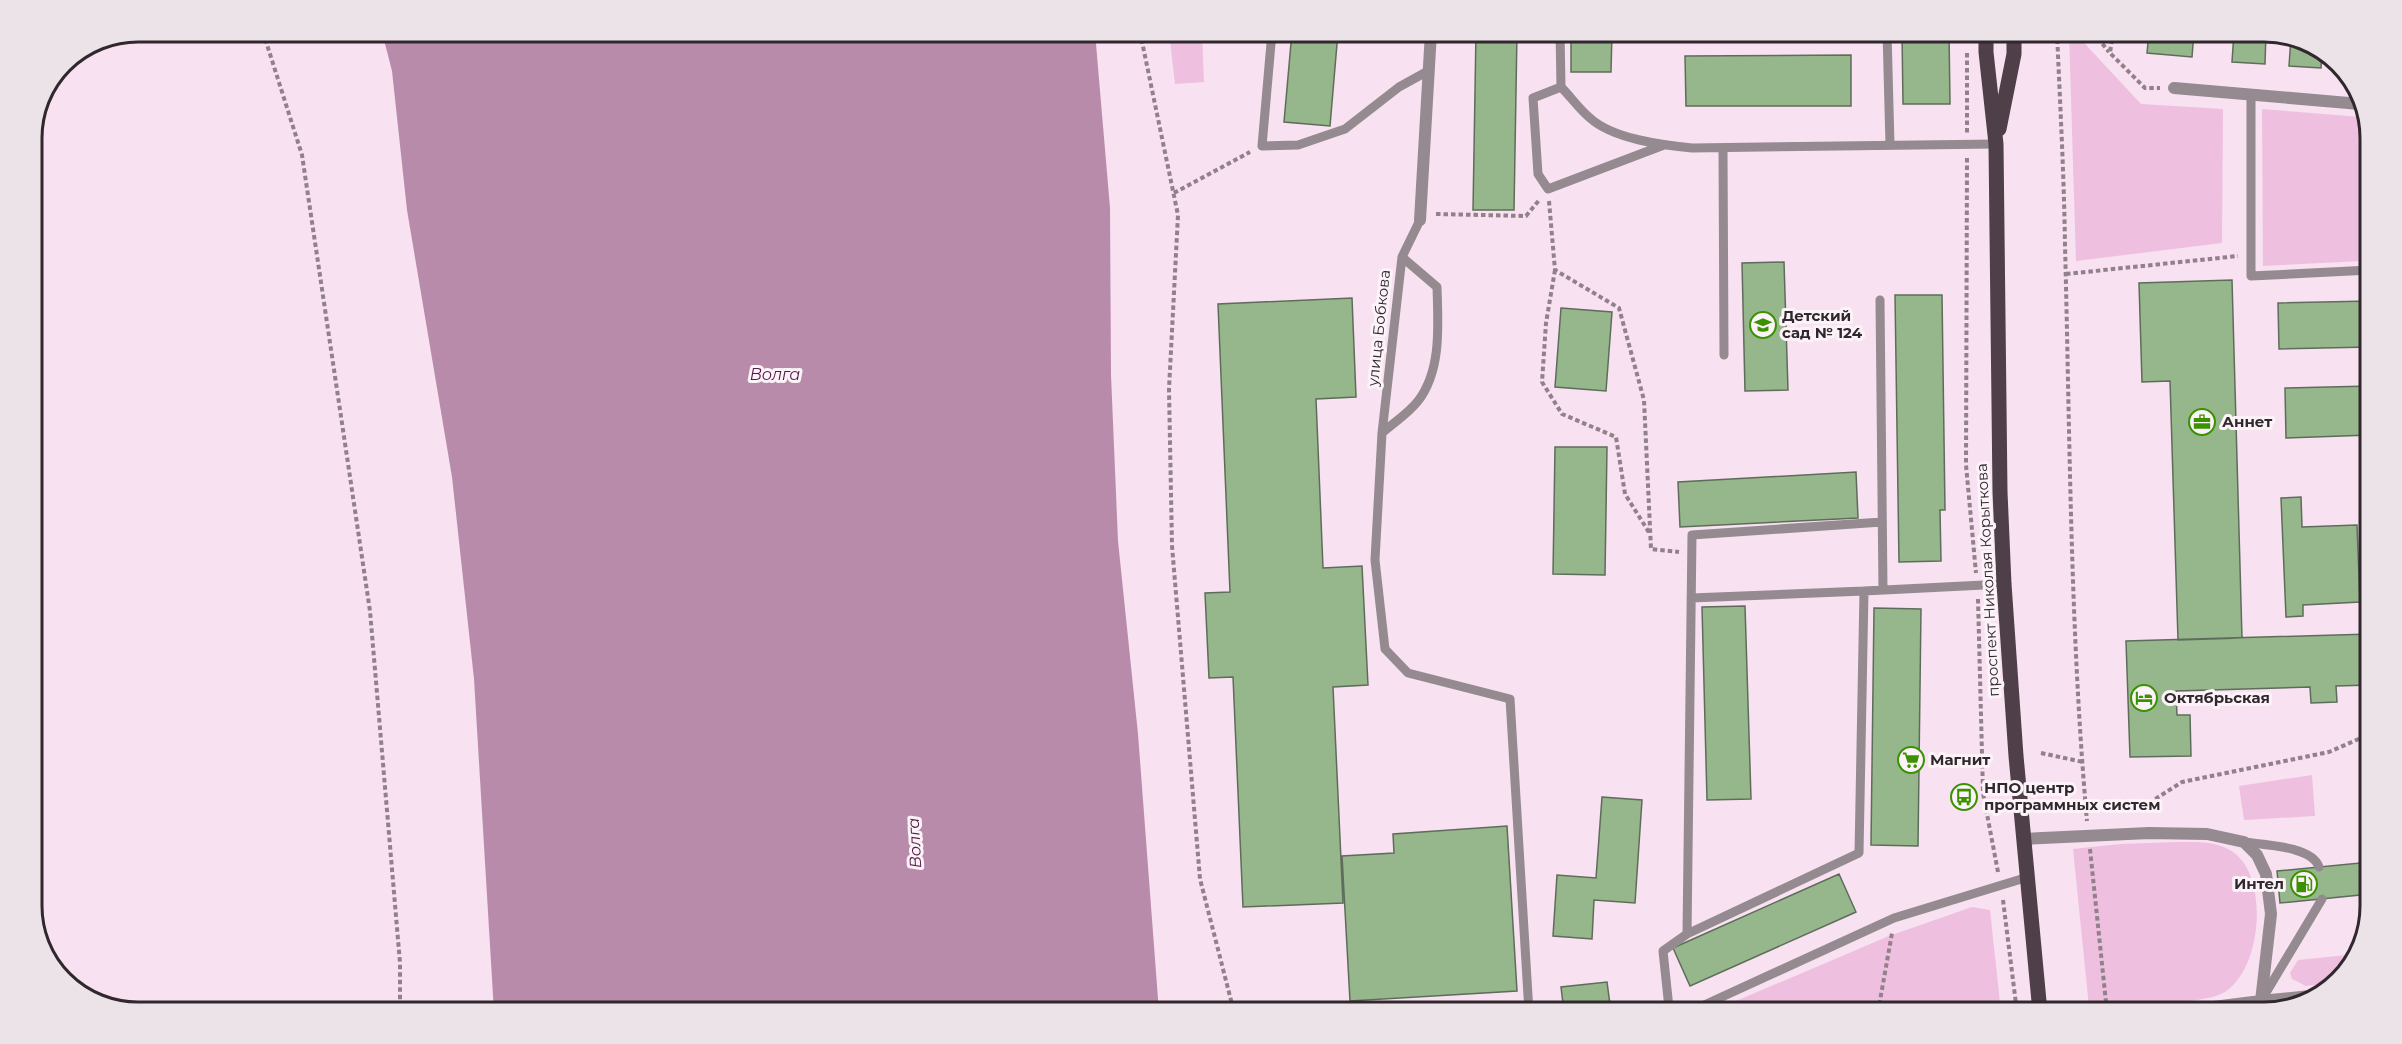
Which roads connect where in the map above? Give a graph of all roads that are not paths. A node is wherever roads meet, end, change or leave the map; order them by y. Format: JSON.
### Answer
{"nodes":[{"id":1,"x":1271,"y":42,"type":"edge"},
{"id":2,"x":1430,"y":42,"type":"edge"},
{"id":3,"x":1560,"y":42,"type":"edge"},
{"id":4,"x":1887,"y":42,"type":"edge"},
{"id":5,"x":1986,"y":42,"type":"edge"},
{"id":6,"x":2014,"y":42,"type":"edge"},
{"id":7,"x":1428,"y":71,"type":"junction"},
{"id":8,"x":1561,"y":87,"type":"junction"},
{"id":9,"x":2174,"y":88,"type":"road end"},
{"id":10,"x":2251,"y":95,"type":"junction"},
{"id":11,"x":2354,"y":103,"type":"edge"},
{"id":12,"x":1996,"y":144,"type":"junction"},
{"id":13,"x":1664,"y":145,"type":"junction"},
{"id":14,"x":1890,"y":145,"type":"junction"},
{"id":15,"x":1723,"y":148,"type":"junction"},
{"id":16,"x":1420,"y":217,"type":"joint"},
{"id":17,"x":1402,"y":257,"type":"junction"},
{"id":18,"x":2360,"y":271,"type":"edge"},
{"id":19,"x":1880,"y":300,"type":"dead end"},
{"id":20,"x":1724,"y":356,"type":"dead end"},
{"id":21,"x":1382,"y":433,"type":"junction"},
{"id":22,"x":1882,"y":522,"type":"junction"},
{"id":23,"x":2004,"y":584,"type":"junction"},
{"id":24,"x":1883,"y":590,"type":"junction"},
{"id":25,"x":1864,"y":591,"type":"junction"},
{"id":26,"x":1691,"y":598,"type":"junction"},
{"id":27,"x":2024,"y":839,"type":"junction"},
{"id":28,"x":2244,"y":842,"type":"junction"},
{"id":29,"x":2319,"y":867,"type":"dead end"},
{"id":30,"x":2028,"y":878,"type":"junction"},
{"id":31,"x":2322,"y":899,"type":"dead end"},
{"id":32,"x":1687,"y":934,"type":"junction"},
{"id":33,"x":1527,"y":1002,"type":"edge"},
{"id":34,"x":1668,"y":1002,"type":"edge"},
{"id":35,"x":1711,"y":1002,"type":"edge"},
{"id":36,"x":2039,"y":1002,"type":"edge"},
{"id":37,"x":2262,"y":1002,"type":"edge"},
{"id":38,"x":2265,"y":1002,"type":"edge"}],
"edges":[{"from":1,"to":7,"type":"lane"},
{"from":2,"to":7,"type":"street","name":"улица Бобкова"},
{"from":3,"to":8,"type":"lane"},
{"from":4,"to":14,"type":"lane"},
{"from":5,"to":12,"type":"main road","name":"проспект Николая Корыткова"},
{"from":6,"to":12,"type":"main road","name":"проспект Николая Корыткова"},
{"from":7,"to":16,"type":"street","name":"улица Бобкова"},
{"from":8,"to":13,"type":"lane"},
{"from":8,"to":13,"type":"lane"},
{"from":9,"to":10,"type":"street"},
{"from":10,"to":11,"type":"street"},
{"from":10,"to":18,"type":"lane"},
{"from":12,"to":14,"type":"lane"},
{"from":12,"to":23,"type":"main road","name":"проспект Николая Корыткова"},
{"from":13,"to":15,"type":"lane"},
{"from":14,"to":15,"type":"lane"},
{"from":15,"to":20,"type":"lane"},
{"from":16,"to":17,"type":"lane","name":"улица Бобкова"},
{"from":17,"to":21,"type":"lane","name":"улица Бобкова"},
{"from":17,"to":21,"type":"lane"},
{"from":19,"to":22,"type":"lane"},
{"from":21,"to":33,"type":"lane","name":"улица Бобкова"},
{"from":22,"to":24,"type":"lane"},
{"from":22,"to":26,"type":"lane"},
{"from":23,"to":24,"type":"lane"},
{"from":23,"to":27,"type":"main road","name":"проспект Николая Корыткова"},
{"from":24,"to":25,"type":"lane"},
{"from":25,"to":26,"type":"lane"},
{"from":25,"to":32,"type":"lane"},
{"from":26,"to":32,"type":"lane"},
{"from":27,"to":28,"type":"street"},
{"from":27,"to":30,"type":"main road","name":"проспект Николая Корыткова"},
{"from":28,"to":29,"type":"lane"},
{"from":28,"to":37,"type":"street"},
{"from":30,"to":35,"type":"lane"},
{"from":30,"to":36,"type":"main road","name":"проспект Николая Корыткова"},
{"from":31,"to":38,"type":"lane"},
{"from":32,"to":34,"type":"lane"}]}
